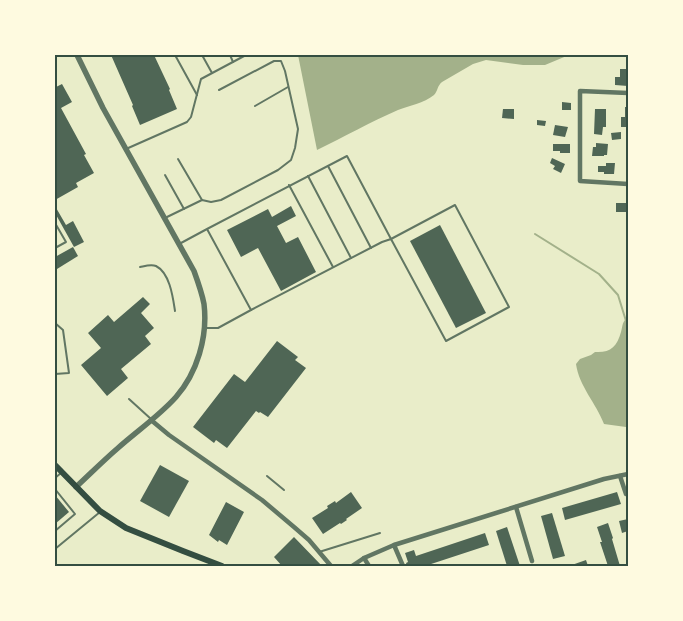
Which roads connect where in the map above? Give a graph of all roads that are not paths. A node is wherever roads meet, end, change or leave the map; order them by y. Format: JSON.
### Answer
{"nodes":[{"id":1,"x":77,"y":55,"type":"edge"},
{"id":2,"x":174,"y":55,"type":"edge"},
{"id":3,"x":202,"y":55,"type":"edge"},
{"id":4,"x":230,"y":55,"type":"edge"},
{"id":5,"x":246,"y":55,"type":"edge"},
{"id":6,"x":233,"y":62,"type":"junction"},
{"id":7,"x":212,"y":73,"type":"junction"},
{"id":8,"x":288,"y":87,"type":"junction"},
{"id":9,"x":219,"y":90,"type":"dead end"},
{"id":10,"x":628,"y":93,"type":"edge"},
{"id":11,"x":197,"y":95,"type":"junction"},
{"id":12,"x":255,"y":106,"type":"dead end"},
{"id":13,"x":126,"y":149,"type":"junction"},
{"id":14,"x":178,"y":159,"type":"dead end"},
{"id":15,"x":328,"y":166,"type":"junction"},
{"id":16,"x":165,"y":175,"type":"dead end"},
{"id":17,"x":308,"y":176,"type":"junction"},
{"id":18,"x":628,"y":184,"type":"edge"},
{"id":19,"x":290,"y":185,"type":"junction"},
{"id":20,"x":202,"y":200,"type":"junction"},
{"id":21,"x":184,"y":209,"type":"junction"},
{"id":22,"x":165,"y":218,"type":"junction"},
{"id":23,"x":55,"y":223,"type":"edge"},
{"id":24,"x":207,"y":229,"type":"junction"},
{"id":25,"x":391,"y":239,"type":"junction"},
{"id":26,"x":179,"y":244,"type":"junction"},
{"id":27,"x":55,"y":248,"type":"edge"},
{"id":28,"x":371,"y":248,"type":"junction"},
{"id":29,"x":351,"y":258,"type":"junction"},
{"id":30,"x":140,"y":267,"type":"dead end"},
{"id":31,"x":333,"y":268,"type":"junction"},
{"id":32,"x":251,"y":310,"type":"junction"},
{"id":33,"x":175,"y":311,"type":"dead end"},
{"id":34,"x":55,"y":323,"type":"edge"},
{"id":35,"x":204,"y":328,"type":"junction"},
{"id":36,"x":55,"y":374,"type":"edge"},
{"id":37,"x":129,"y":399,"type":"dead end"},
{"id":38,"x":151,"y":420,"type":"junction"},
{"id":39,"x":55,"y":465,"type":"edge"},
{"id":40,"x":62,"y":473,"type":"junction"},
{"id":41,"x":628,"y":474,"type":"edge"},
{"id":42,"x":267,"y":476,"type":"dead end"},
{"id":43,"x":620,"y":476,"type":"junction"},
{"id":44,"x":55,"y":478,"type":"edge"},
{"id":45,"x":76,"y":487,"type":"junction"},
{"id":46,"x":55,"y":489,"type":"edge"},
{"id":47,"x":284,"y":490,"type":"dead end"},
{"id":48,"x":628,"y":494,"type":"edge"},
{"id":49,"x":516,"y":506,"type":"junction"},
{"id":50,"x":100,"y":512,"type":"junction"},
{"id":51,"x":55,"y":531,"type":"edge"},
{"id":52,"x":380,"y":533,"type":"dead end"},
{"id":53,"x":394,"y":545,"type":"junction"},
{"id":54,"x":55,"y":548,"type":"edge"},
{"id":55,"x":319,"y":552,"type":"junction"},
{"id":56,"x":364,"y":558,"type":"junction"},
{"id":57,"x":532,"y":561,"type":"dead end"},
{"id":58,"x":222,"y":566,"type":"edge"},
{"id":59,"x":331,"y":566,"type":"edge"},
{"id":60,"x":352,"y":566,"type":"edge"},
{"id":61,"x":369,"y":566,"type":"edge"},
{"id":62,"x":403,"y":566,"type":"edge"}],
"edges":[{"from":1,"to":13,"type":"street"},
{"from":2,"to":11,"type":"lane"},
{"from":3,"to":7,"type":"lane"},
{"from":4,"to":6,"type":"lane"},
{"from":5,"to":6,"type":"lane"},
{"from":6,"to":7,"type":"lane"},
{"from":7,"to":11,"type":"lane"},
{"from":8,"to":9,"type":"lane"},
{"from":8,"to":12,"type":"lane"},
{"from":8,"to":20,"type":"lane"},
{"from":10,"to":18,"type":"street"},
{"from":11,"to":13,"type":"lane"},
{"from":13,"to":22,"type":"street"},
{"from":14,"to":20,"type":"lane"},
{"from":15,"to":17,"type":"lane"},
{"from":15,"to":25,"type":"lane"},
{"from":15,"to":28,"type":"lane"},
{"from":16,"to":21,"type":"lane"},
{"from":17,"to":19,"type":"lane"},
{"from":17,"to":29,"type":"lane"},
{"from":19,"to":24,"type":"lane"},
{"from":19,"to":31,"type":"lane"},
{"from":20,"to":21,"type":"lane"},
{"from":21,"to":22,"type":"lane"},
{"from":22,"to":26,"type":"street"},
{"from":23,"to":27,"type":"lane"},
{"from":24,"to":26,"type":"lane"},
{"from":24,"to":32,"type":"lane"},
{"from":25,"to":25,"type":"lane"},
{"from":25,"to":28,"type":"lane"},
{"from":26,"to":35,"type":"street"},
{"from":28,"to":29,"type":"lane"},
{"from":29,"to":31,"type":"lane"},
{"from":30,"to":33,"type":"lane"},
{"from":31,"to":32,"type":"lane"},
{"from":32,"to":35,"type":"lane"},
{"from":34,"to":36,"type":"lane"},
{"from":35,"to":38,"type":"street"},
{"from":37,"to":38,"type":"lane"},
{"from":38,"to":45,"type":"street"},
{"from":38,"to":55,"type":"street"},
{"from":39,"to":40,"type":"main road"},
{"from":40,"to":44,"type":"lane"},
{"from":40,"to":45,"type":"main road"},
{"from":41,"to":43,"type":"street"},
{"from":42,"to":47,"type":"lane"},
{"from":43,"to":48,"type":"street"},
{"from":43,"to":49,"type":"street"},
{"from":45,"to":50,"type":"main road"},
{"from":46,"to":51,"type":"lane"},
{"from":49,"to":53,"type":"street"},
{"from":49,"to":57,"type":"street"},
{"from":50,"to":54,"type":"lane"},
{"from":50,"to":58,"type":"main road"},
{"from":52,"to":55,"type":"lane"},
{"from":53,"to":56,"type":"street"},
{"from":53,"to":62,"type":"street"},
{"from":55,"to":59,"type":"street"},
{"from":56,"to":60,"type":"street"},
{"from":56,"to":61,"type":"street"}]}
